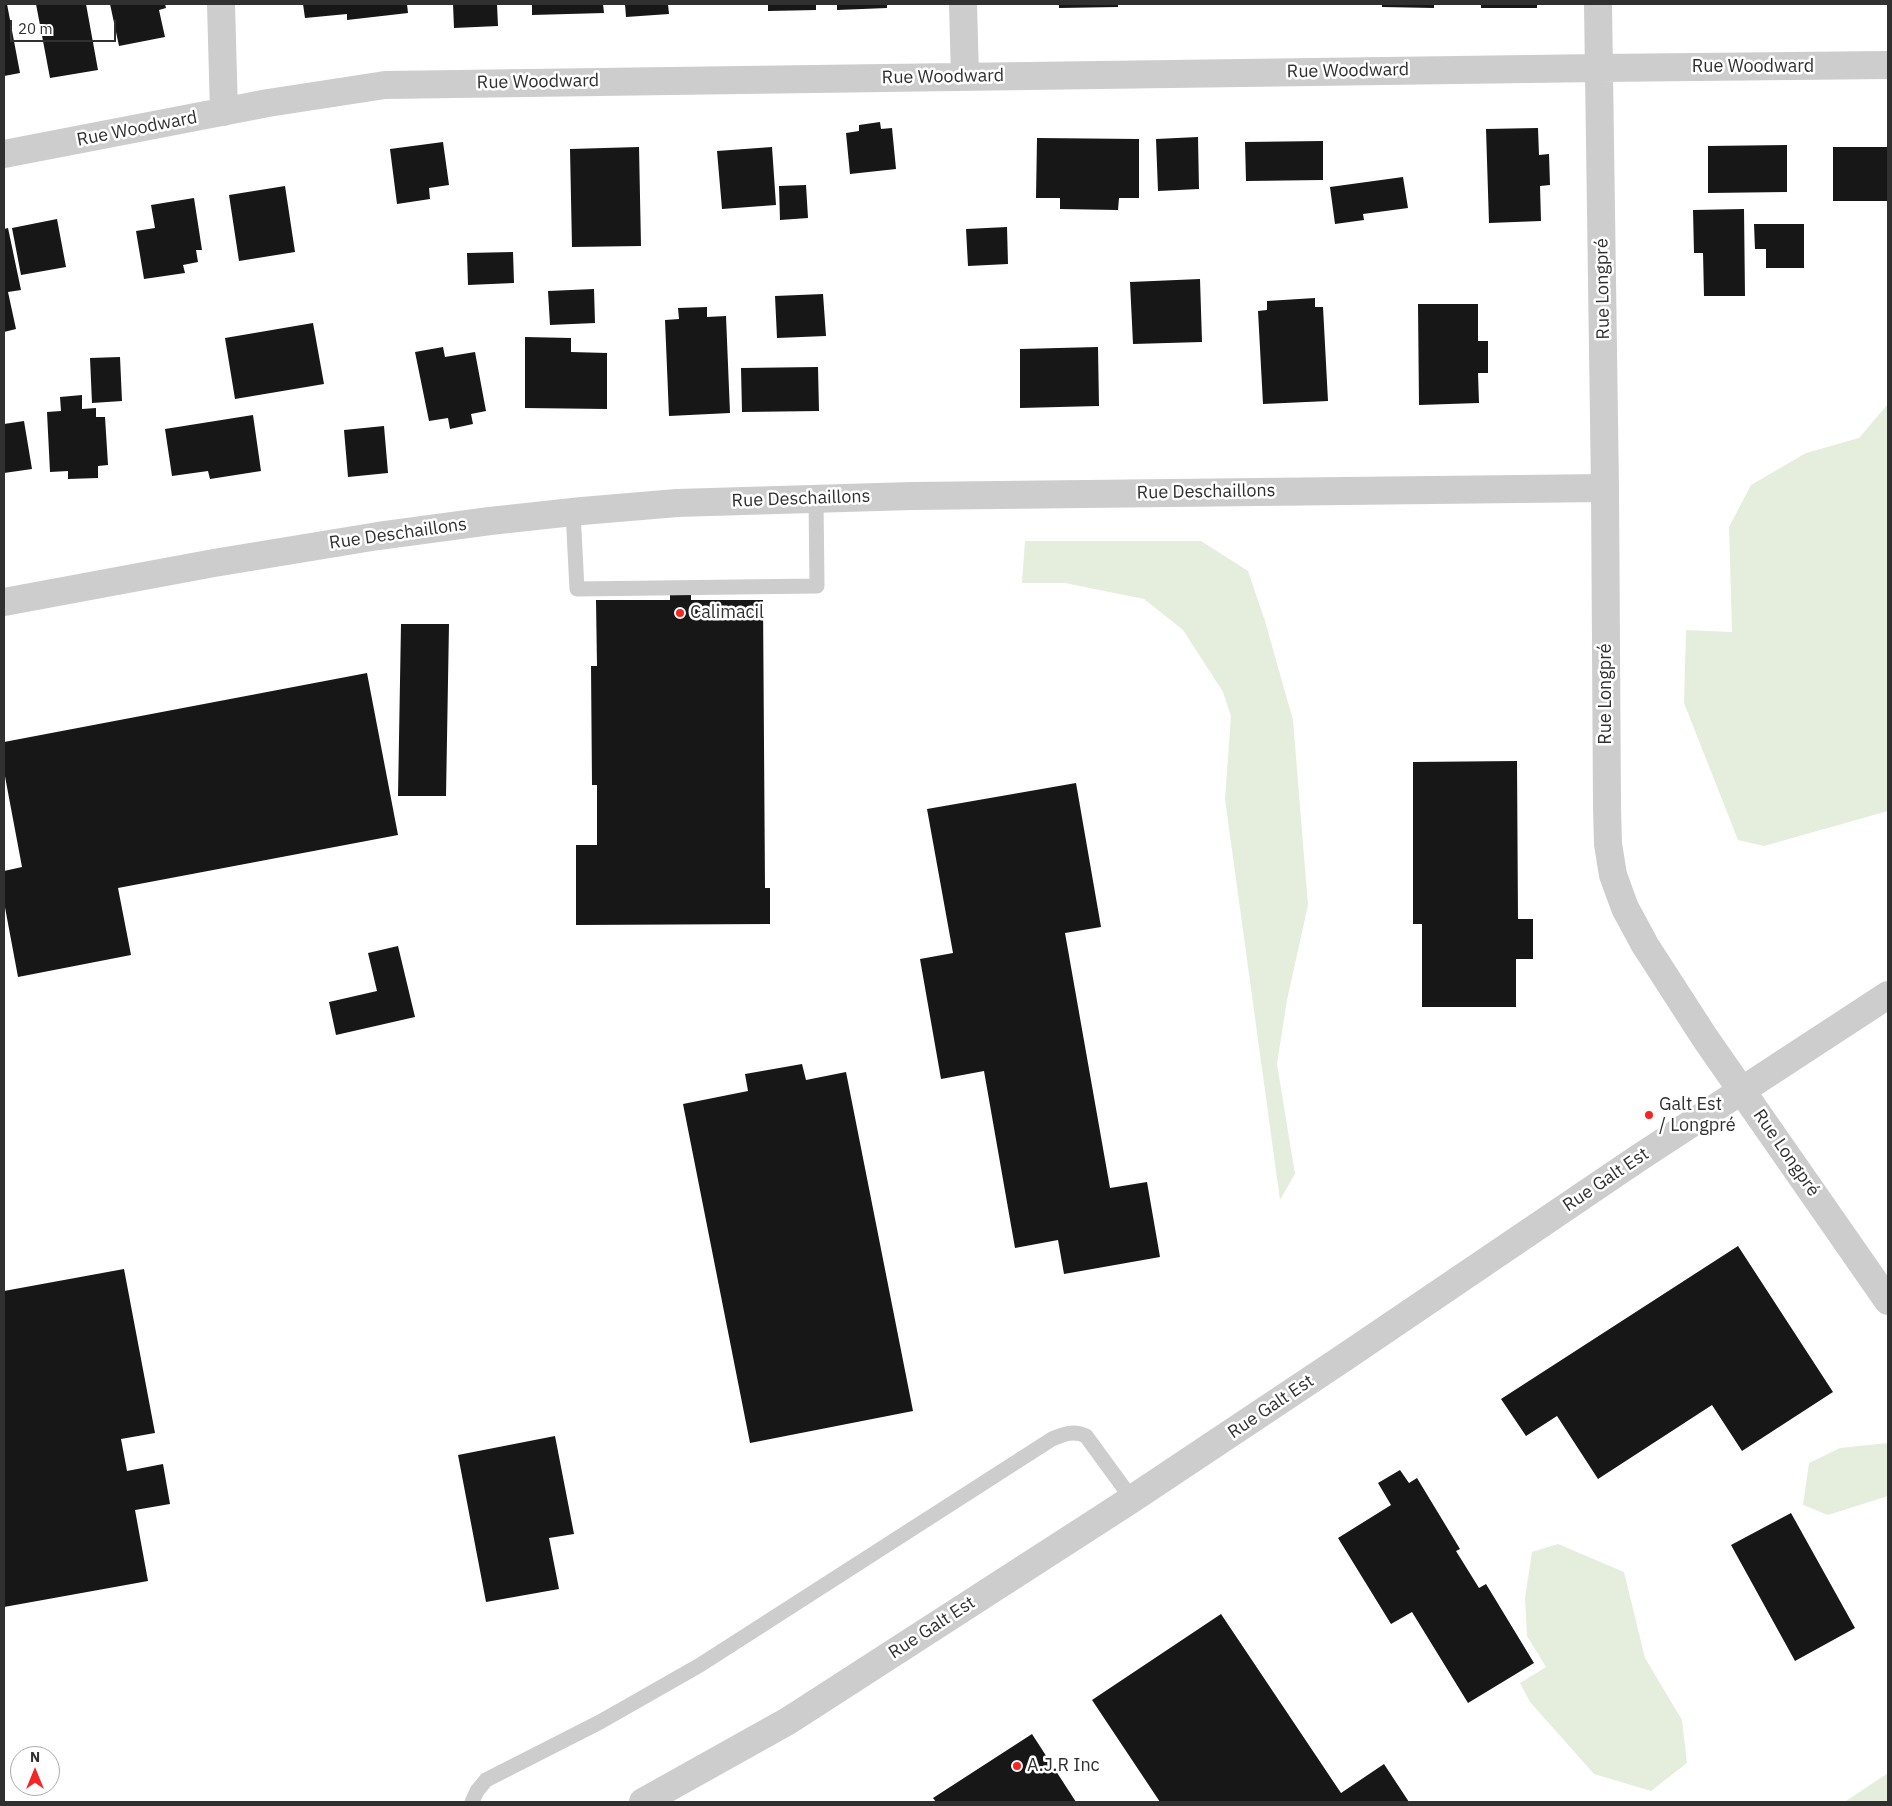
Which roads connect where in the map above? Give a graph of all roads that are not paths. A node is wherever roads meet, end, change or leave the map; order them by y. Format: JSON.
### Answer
{"nodes":[{"id":1,"x":221,"y":4,"type":"edge"},
{"id":2,"x":963,"y":4,"type":"edge"},
{"id":3,"x":1598,"y":4,"type":"edge"},
{"id":4,"x":1888,"y":66,"type":"edge"},
{"id":5,"x":1599,"y":68,"type":"junction"},
{"id":6,"x":965,"y":77,"type":"junction"},
{"id":7,"x":224,"y":112,"type":"junction"},
{"id":8,"x":4,"y":154,"type":"edge"},
{"id":9,"x":1606,"y":488,"type":"junction"},
{"id":10,"x":816,"y":499,"type":"junction"},
{"id":11,"x":573,"y":512,"type":"junction"},
{"id":12,"x":4,"y":602,"type":"edge"},
{"id":13,"x":1888,"y":995,"type":"edge"},
{"id":14,"x":1742,"y":1090,"type":"junction"},
{"id":15,"x":1888,"y":1301,"type":"edge"},
{"id":16,"x":1132,"y":1499,"type":"junction"},
{"id":17,"x":472,"y":1802,"type":"edge"},
{"id":18,"x":643,"y":1802,"type":"edge"}],
"edges":[{"from":1,"to":7,"type":"street"},
{"from":2,"to":6,"type":"street"},
{"from":3,"to":5,"type":"street","name":"Rue Longpré"},
{"from":4,"to":5,"type":"street","name":"Rue Woodward"},
{"from":5,"to":6,"type":"street","name":"Rue Woodward"},
{"from":5,"to":9,"type":"street","name":"Rue Longpré"},
{"from":6,"to":7,"type":"street","name":"Rue Woodward"},
{"from":7,"to":8,"type":"street","name":"Rue Woodward"},
{"from":9,"to":10,"type":"street","name":"Rue Deschaillons"},
{"from":9,"to":14,"type":"street","name":"Rue Longpré"},
{"from":10,"to":11,"type":"street","name":"Rue Deschaillons"},
{"from":10,"to":11,"type":"lane"},
{"from":11,"to":12,"type":"street","name":"Rue Deschaillons"},
{"from":13,"to":14,"type":"street","name":"Rue Galt Est"},
{"from":14,"to":15,"type":"street","name":"Rue Longpré"},
{"from":14,"to":16,"type":"street","name":"Rue Galt Est"},
{"from":16,"to":17,"type":"lane"},
{"from":16,"to":18,"type":"street","name":"Rue Galt Est"}]}
